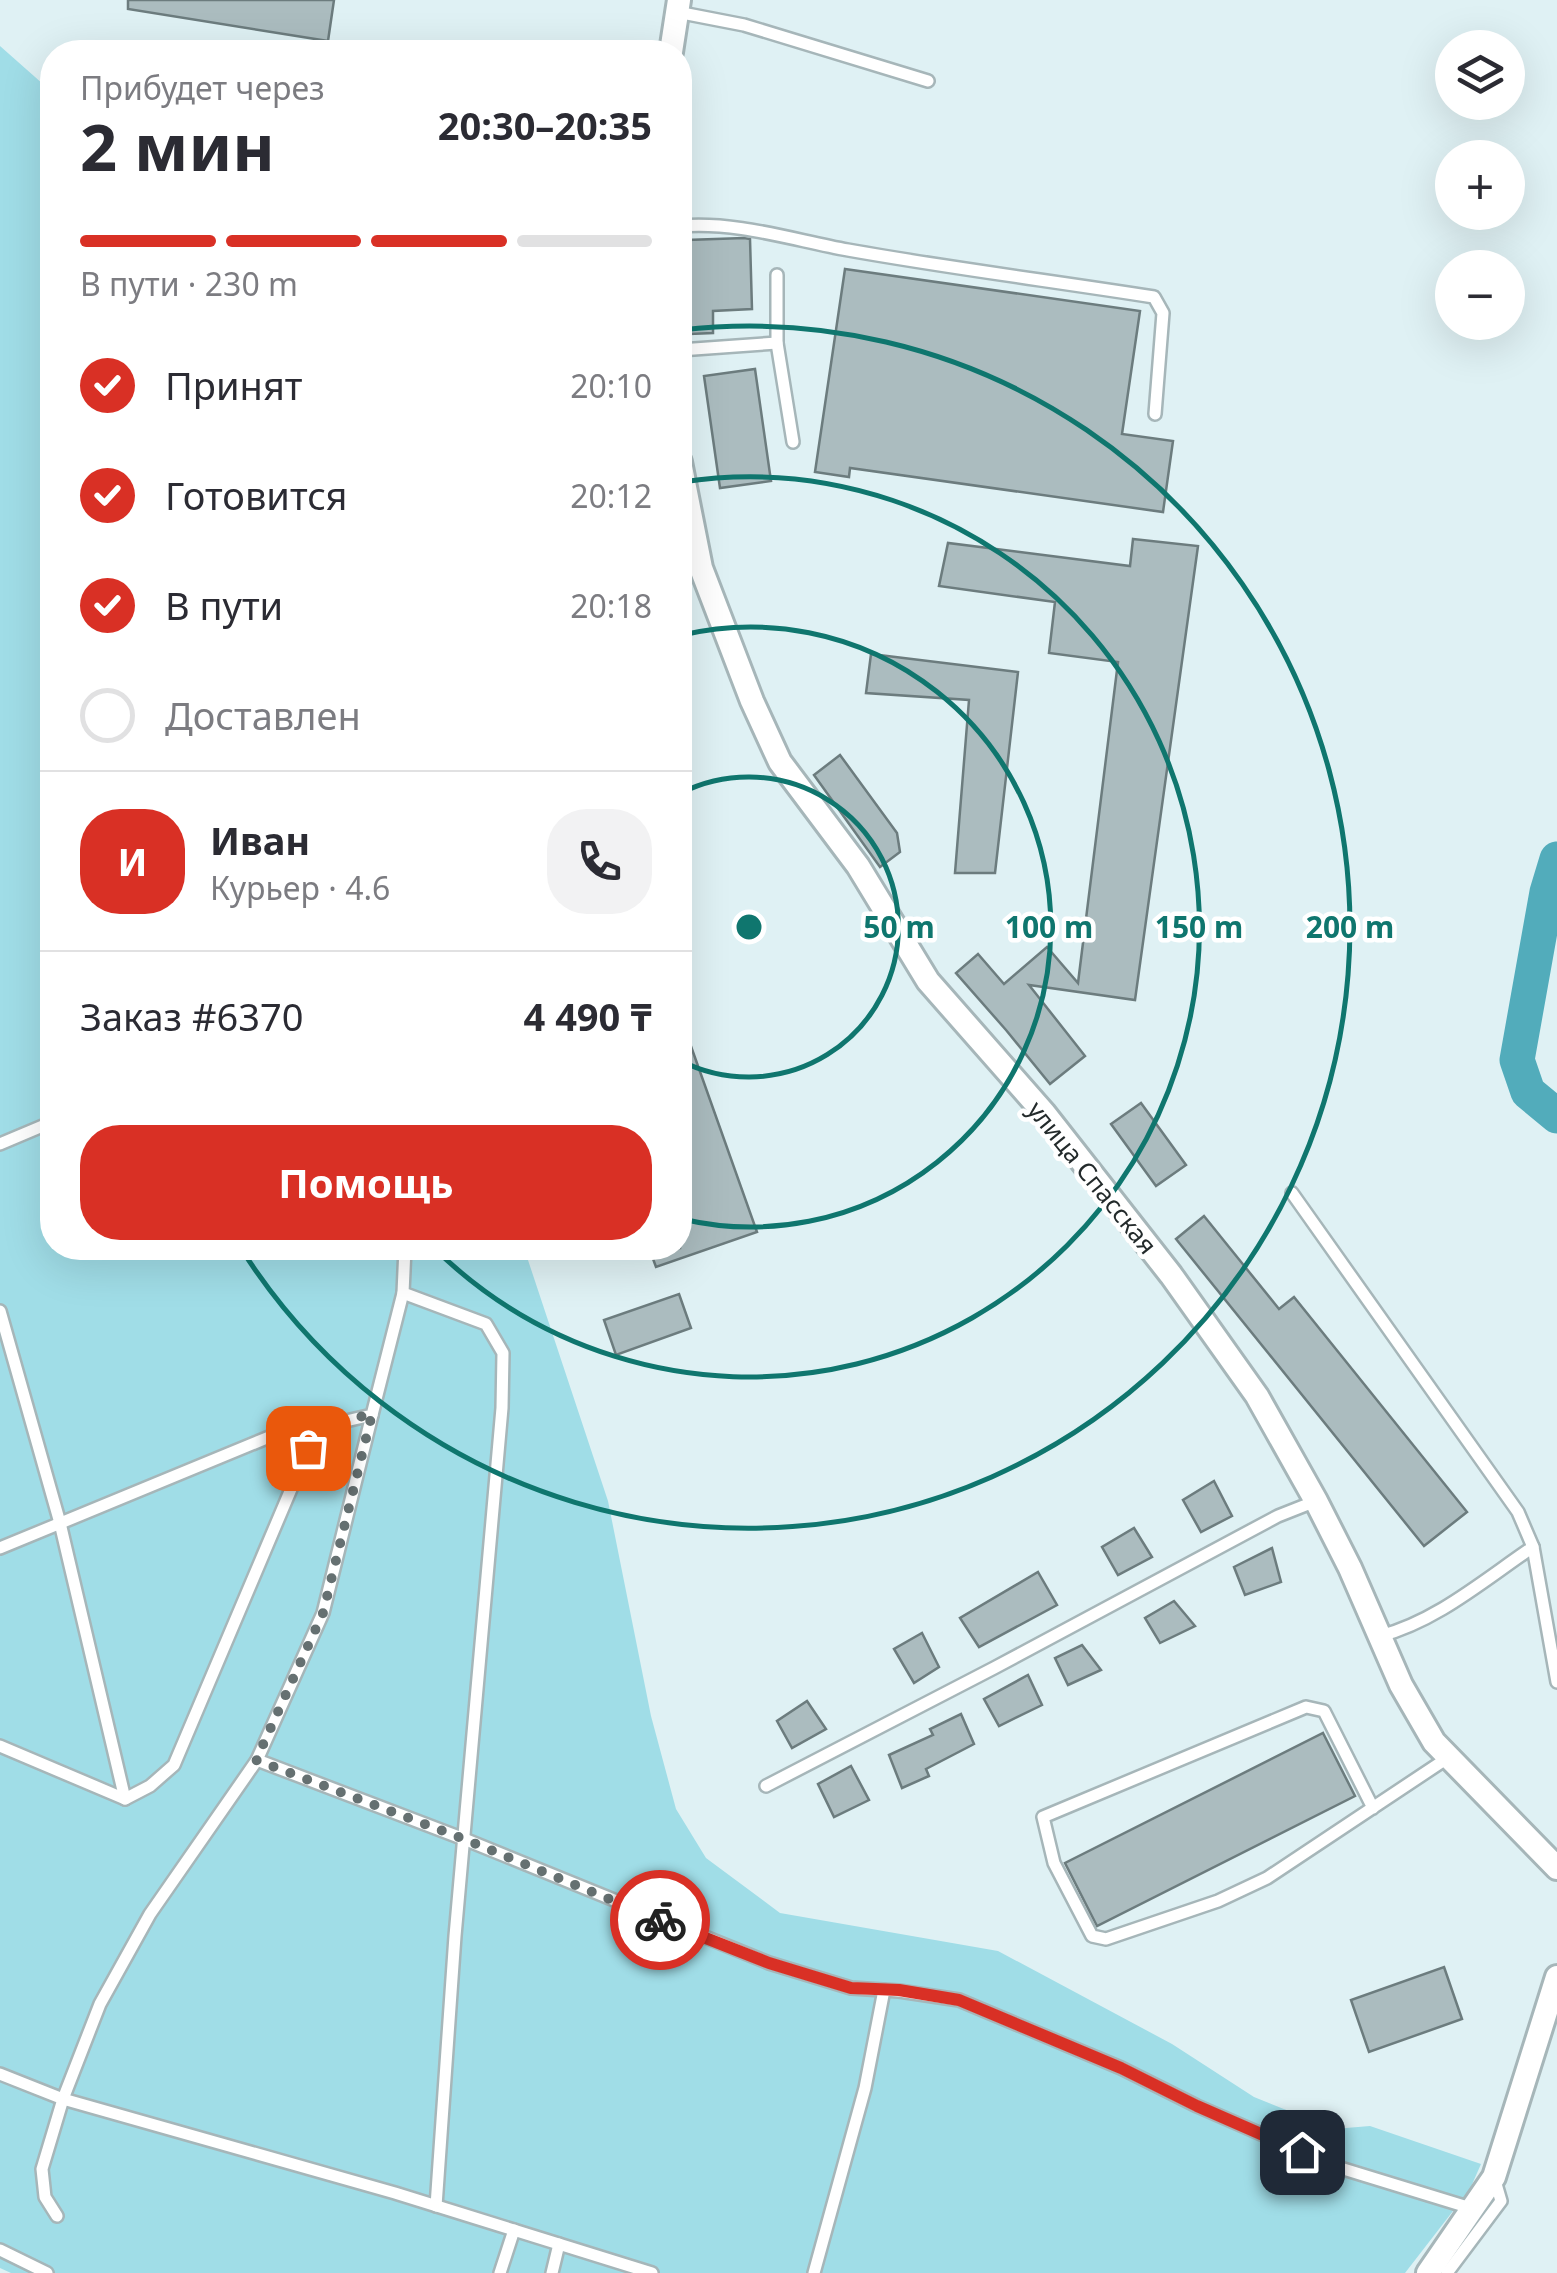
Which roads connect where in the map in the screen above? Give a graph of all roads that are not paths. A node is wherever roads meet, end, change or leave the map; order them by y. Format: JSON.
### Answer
{"nodes":[{"id":1,"x":678,"y":6,"type":"edge"},
{"id":2,"x":673,"y":40,"type":"edge"},
{"id":3,"x":928,"y":81,"type":"dead end"},
{"id":4,"x":692,"y":226,"type":"edge"},
{"id":5,"x":776,"y":275,"type":"dead end"},
{"id":6,"x":777,"y":343,"type":"junction"},
{"id":7,"x":692,"y":349,"type":"edge"},
{"id":8,"x":1156,"y":414,"type":"dead end"},
{"id":9,"x":794,"y":442,"type":"dead end"},
{"id":10,"x":692,"y":523,"type":"edge"},
{"id":11,"x":40,"y":1127,"type":"edge"},
{"id":12,"x":0,"y":1144,"type":"edge"},
{"id":13,"x":1292,"y":1192,"type":"dead end"},
{"id":14,"x":404,"y":1260,"type":"edge"},
{"id":15,"x":403,"y":1293,"type":"junction"},
{"id":16,"x":0,"y":1311,"type":"edge"},
{"id":17,"x":372,"y":1414,"type":"junction"},
{"id":18,"x":311,"y":1428,"type":"junction"},
{"id":19,"x":1316,"y":1501,"type":"junction"},
{"id":20,"x":60,"y":1523,"type":"junction"},
{"id":21,"x":1532,"y":1547,"type":"junction"},
{"id":22,"x":0,"y":1548,"type":"edge"},
{"id":23,"x":1380,"y":1636,"type":"junction"},
{"id":24,"x":1557,"y":1682,"type":"edge"},
{"id":25,"x":0,"y":1746,"type":"edge"},
{"id":26,"x":1450,"y":1757,"type":"junction"},
{"id":27,"x":256,"y":1760,"type":"junction"},
{"id":28,"x":766,"y":1786,"type":"dead end"},
{"id":29,"x":126,"y":1799,"type":"junction"},
{"id":30,"x":1373,"y":1808,"type":"junction"},
{"id":31,"x":464,"y":1839,"type":"junction"},
{"id":32,"x":1557,"y":1868,"type":"edge"},
{"id":33,"x":1557,"y":1976,"type":"edge"},
{"id":34,"x":884,"y":1990,"type":"junction"},
{"id":35,"x":0,"y":2074,"type":"edge"},
{"id":36,"x":63,"y":2100,"type":"junction"},
{"id":37,"x":1494,"y":2177,"type":"junction"},
{"id":38,"x":436,"y":2206,"type":"junction"},
{"id":39,"x":1474,"y":2209,"type":"junction"},
{"id":40,"x":57,"y":2216,"type":"dead end"},
{"id":41,"x":514,"y":2230,"type":"junction"},
{"id":42,"x":558,"y":2244,"type":"junction"},
{"id":43,"x":0,"y":2250,"type":"edge"},
{"id":44,"x":46,"y":2273,"type":"edge"},
{"id":45,"x":500,"y":2273,"type":"edge"},
{"id":46,"x":552,"y":2273,"type":"edge"},
{"id":47,"x":652,"y":2273,"type":"edge"},
{"id":48,"x":814,"y":2273,"type":"edge"},
{"id":49,"x":1428,"y":2273,"type":"edge"},
{"id":50,"x":1447,"y":2273,"type":"edge"}],
"edges":[{"from":1,"to":2,"type":"street"},
{"from":1,"to":3,"type":"lane"},
{"from":4,"to":8,"type":"lane"},
{"from":5,"to":6,"type":"lane"},
{"from":6,"to":7,"type":"lane"},
{"from":6,"to":9,"type":"lane"},
{"from":10,"to":19,"type":"street","name":"улица Спасская"},
{"from":11,"to":12,"type":"lane"},
{"from":13,"to":21,"type":"lane"},
{"from":14,"to":15,"type":"lane"},
{"from":15,"to":17,"type":"lane"},
{"from":15,"to":31,"type":"lane"},
{"from":16,"to":20,"type":"lane"},
{"from":17,"to":18,"type":"lane"},
{"from":17,"to":27,"type":"lane"},
{"from":18,"to":20,"type":"lane"},
{"from":18,"to":29,"type":"lane"},
{"from":19,"to":23,"type":"street","name":"улица Спасская"},
{"from":19,"to":28,"type":"lane"},
{"from":20,"to":22,"type":"lane"},
{"from":20,"to":29,"type":"lane"},
{"from":21,"to":23,"type":"lane"},
{"from":21,"to":24,"type":"lane"},
{"from":23,"to":26,"type":"street","name":"улица Спасская"},
{"from":25,"to":29,"type":"lane"},
{"from":26,"to":30,"type":"lane"},
{"from":26,"to":32,"type":"street","name":"улица Спасская"},
{"from":27,"to":31,"type":"lane"},
{"from":27,"to":36,"type":"lane"},
{"from":30,"to":30,"type":"lane"},
{"from":31,"to":34,"type":"lane"},
{"from":31,"to":38,"type":"lane"},
{"from":33,"to":37,"type":"street"},
{"from":34,"to":39,"type":"lane"},
{"from":34,"to":48,"type":"lane"},
{"from":35,"to":36,"type":"lane"},
{"from":36,"to":38,"type":"lane"},
{"from":36,"to":40,"type":"lane"},
{"from":37,"to":39,"type":"street"},
{"from":37,"to":50,"type":"lane"},
{"from":38,"to":41,"type":"lane"},
{"from":39,"to":49,"type":"street"},
{"from":41,"to":42,"type":"lane"},
{"from":41,"to":45,"type":"lane"},
{"from":42,"to":46,"type":"lane"},
{"from":42,"to":47,"type":"lane"},
{"from":43,"to":44,"type":"lane"}]}
